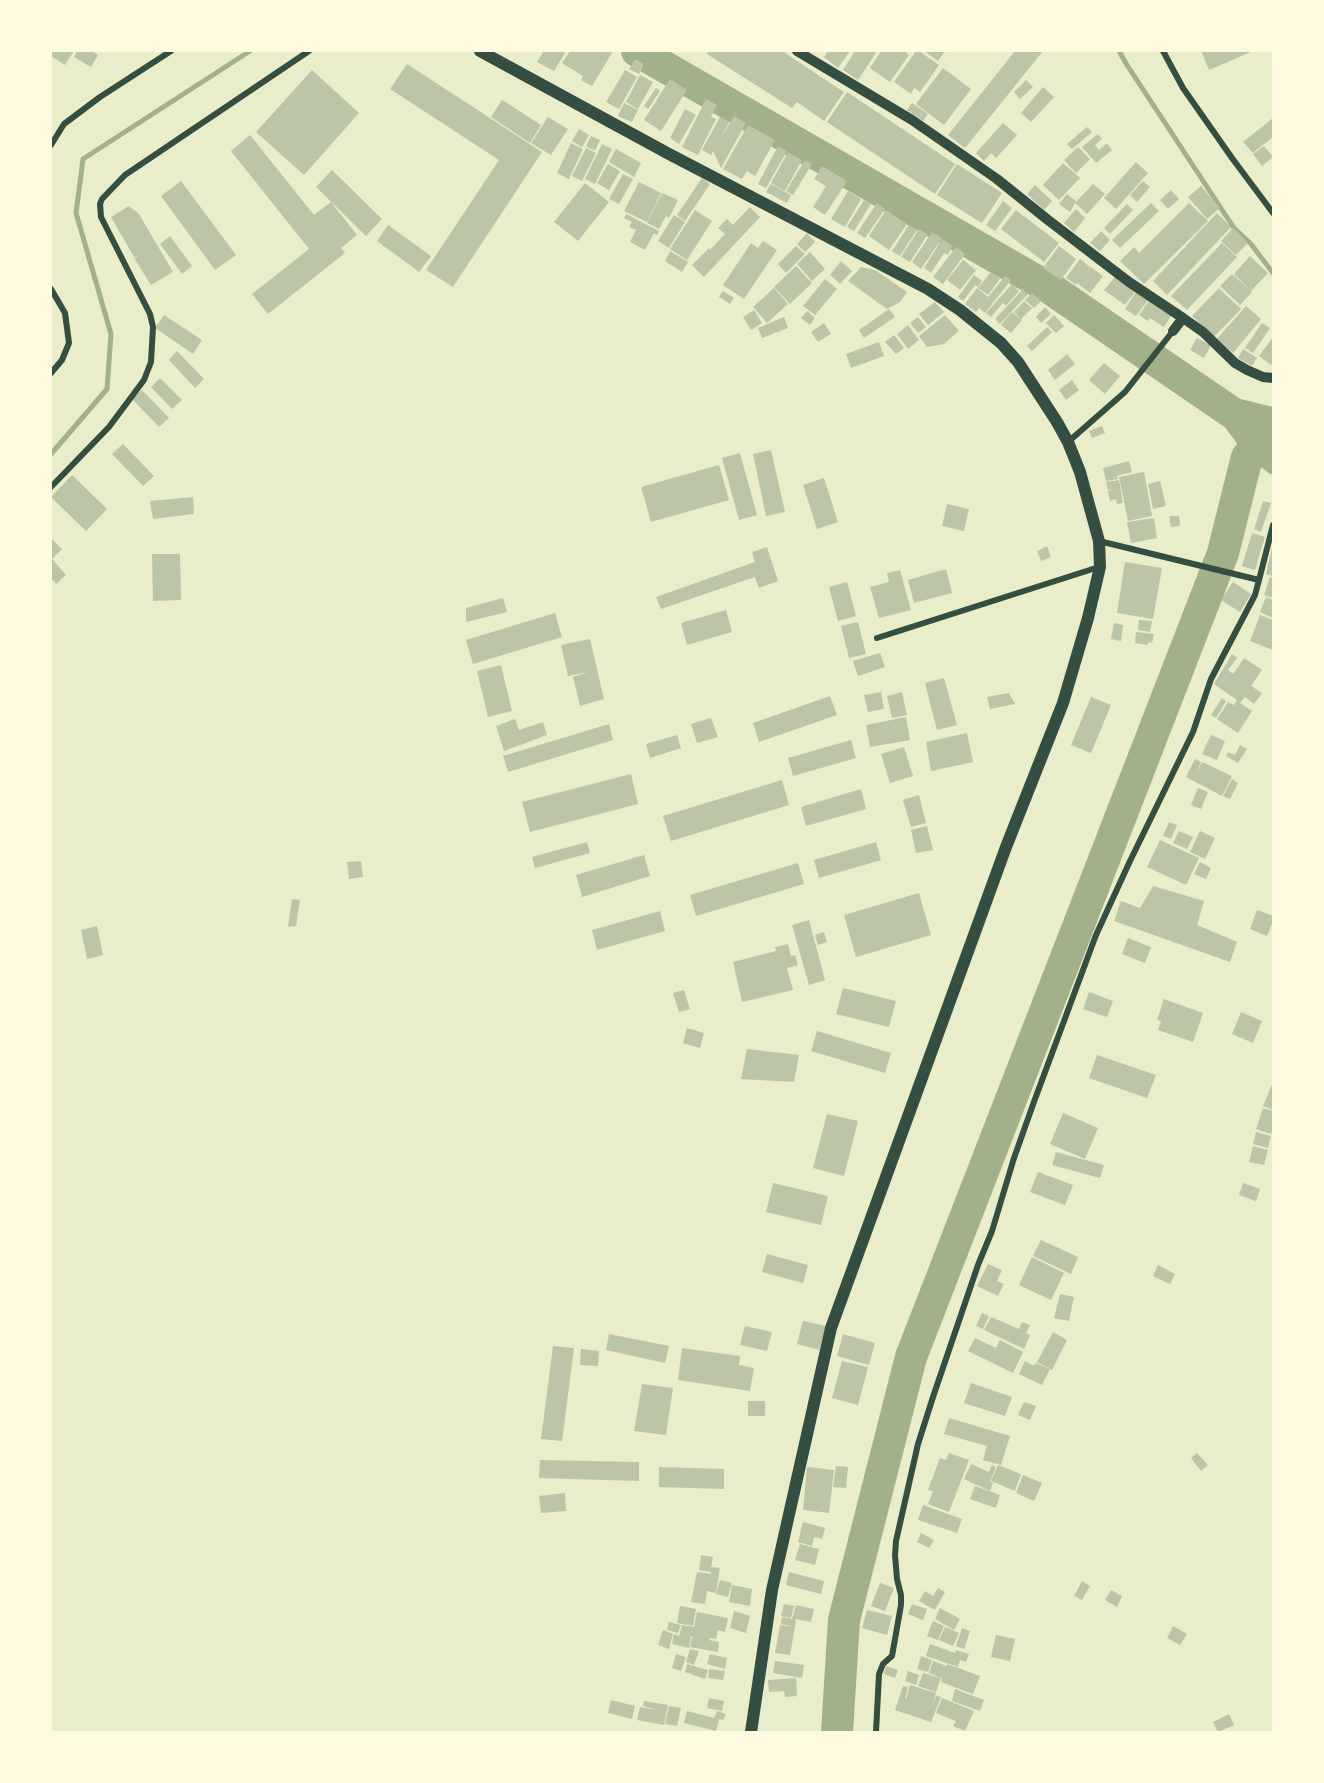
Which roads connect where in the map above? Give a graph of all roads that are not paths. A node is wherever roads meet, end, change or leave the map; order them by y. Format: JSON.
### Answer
{"nodes":[{"id":1,"x":171,"y":51,"type":"edge"},
{"id":2,"x":309,"y":51,"type":"edge"},
{"id":3,"x":480,"y":51,"type":"edge"},
{"id":4,"x":797,"y":51,"type":"edge"},
{"id":5,"x":1163,"y":51,"type":"edge"},
{"id":6,"x":51,"y":145,"type":"edge"},
{"id":7,"x":1273,"y":213,"type":"edge"},
{"id":8,"x":51,"y":289,"type":"edge"},
{"id":9,"x":1183,"y":318,"type":"junction"},
{"id":10,"x":1173,"y":331,"type":"joint"},
{"id":11,"x":51,"y":373,"type":"edge"},
{"id":12,"x":1273,"y":378,"type":"edge"},
{"id":13,"x":1068,"y":442,"type":"junction"},
{"id":14,"x":51,"y":487,"type":"edge"},
{"id":15,"x":1273,"y":525,"type":"edge"},
{"id":16,"x":1100,"y":541,"type":"junction"},
{"id":17,"x":1100,"y":567,"type":"junction"},
{"id":18,"x":1259,"y":580,"type":"junction"},
{"id":19,"x":877,"y":638,"type":"dead end"},
{"id":20,"x":751,"y":1732,"type":"edge"},
{"id":21,"x":876,"y":1732,"type":"edge"}],
"edges":[{"from":1,"to":6,"type":"street"},
{"from":2,"to":14,"type":"street"},
{"from":3,"to":13,"type":"main road"},
{"from":4,"to":9,"type":"street"},
{"from":5,"to":7,"type":"street"},
{"from":8,"to":11,"type":"street"},
{"from":9,"to":10,"type":"street"},
{"from":9,"to":12,"type":"street"},
{"from":10,"to":13,"type":"street"},
{"from":13,"to":16,"type":"main road"},
{"from":15,"to":18,"type":"street"},
{"from":16,"to":17,"type":"main road"},
{"from":16,"to":18,"type":"street"},
{"from":17,"to":19,"type":"street"},
{"from":17,"to":20,"type":"main road"},
{"from":18,"to":21,"type":"street"}]}
